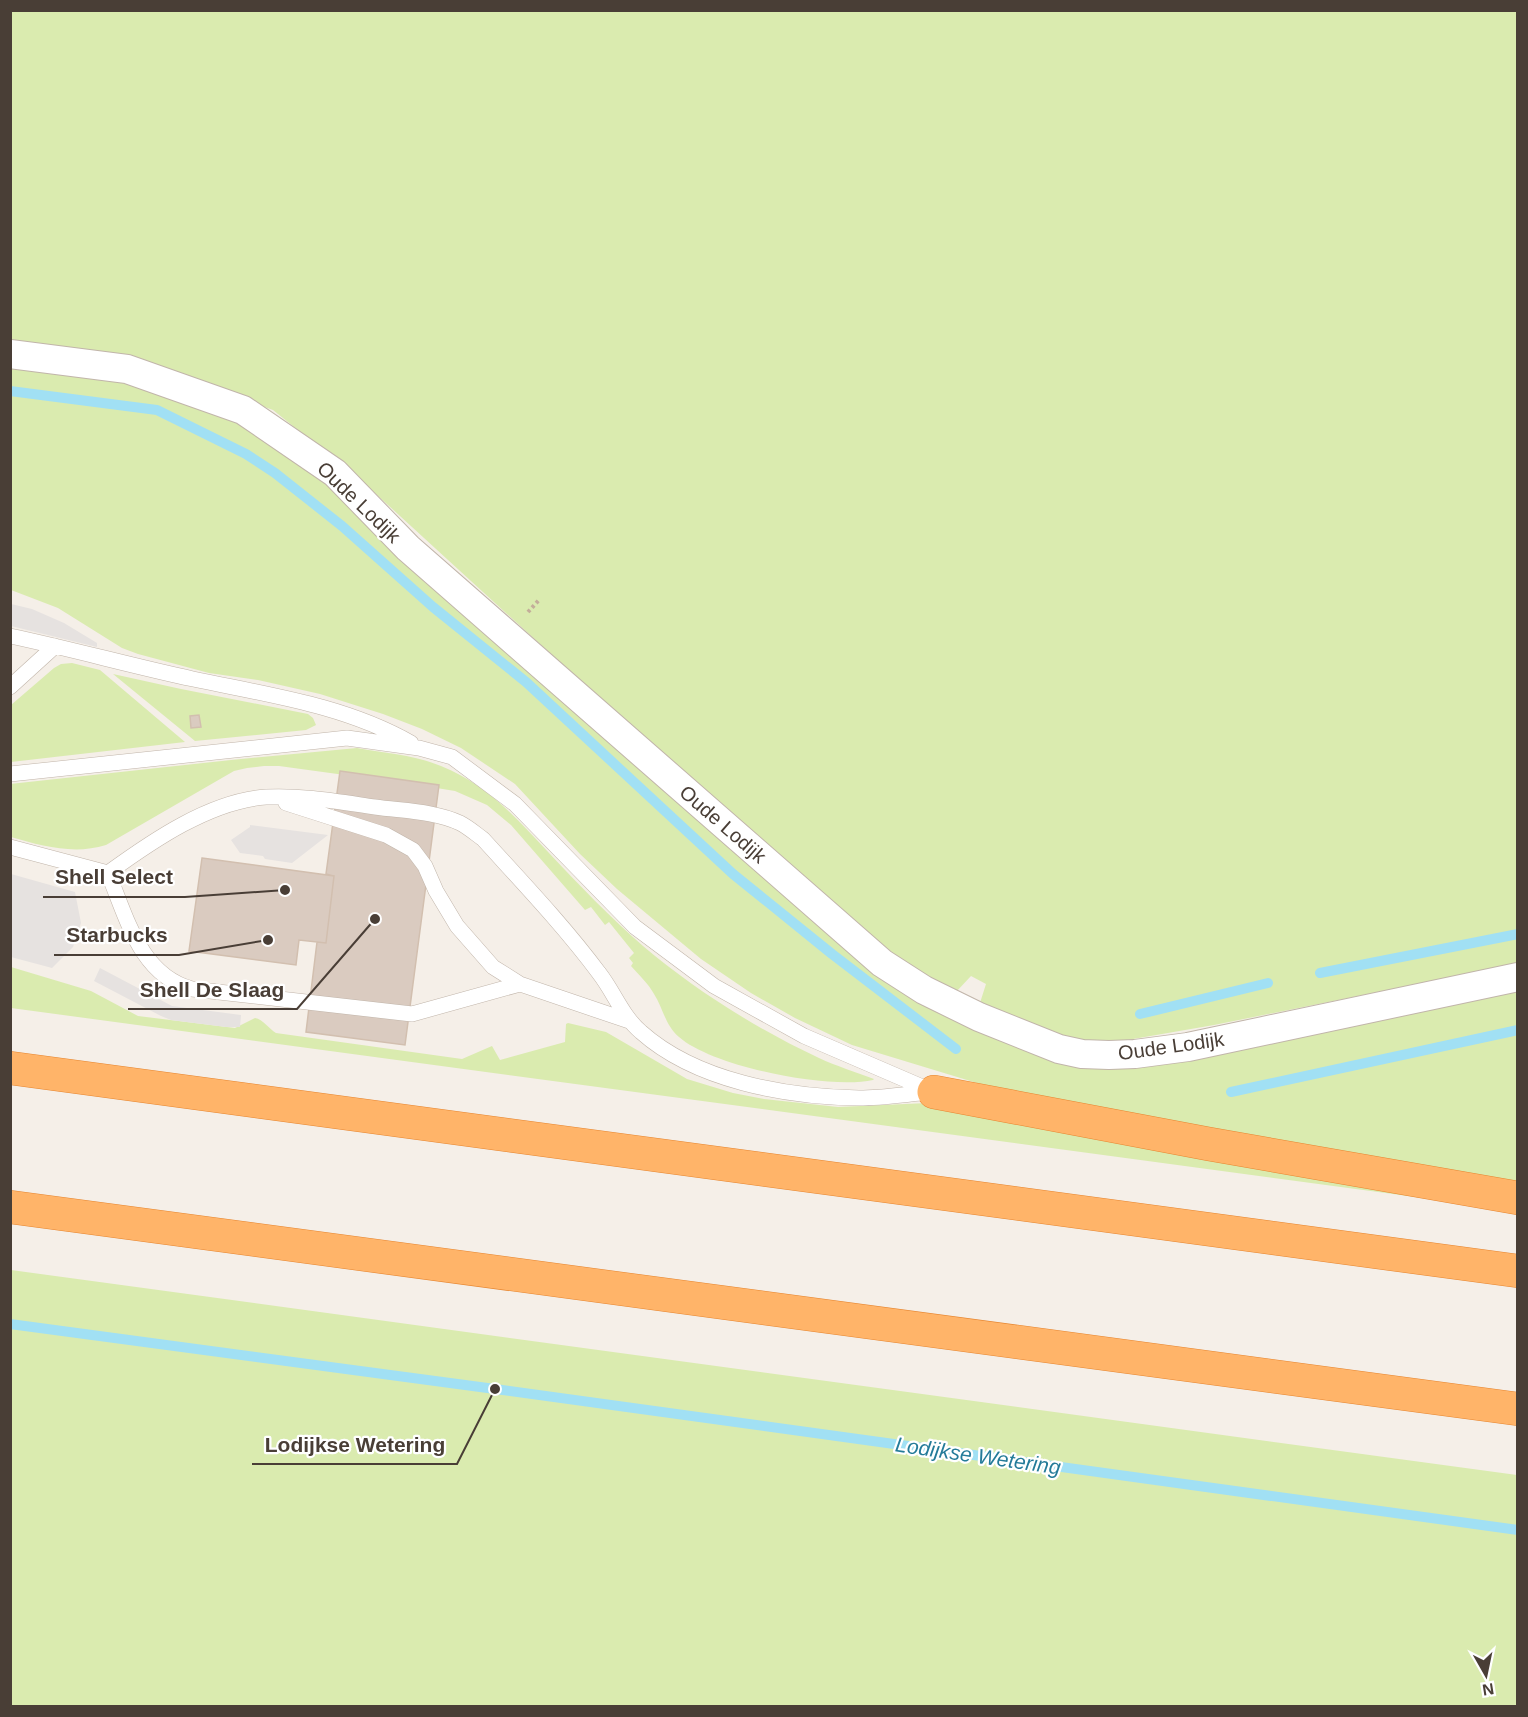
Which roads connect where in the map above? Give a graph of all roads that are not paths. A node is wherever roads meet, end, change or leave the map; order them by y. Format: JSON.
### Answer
{"nodes":[{"id":1,"x":10,"y":354,"type":"edge"},
{"id":2,"x":10,"y":636,"type":"edge"},
{"id":3,"x":55,"y":646,"type":"junction"},
{"id":4,"x":10,"y":687,"type":"edge"},
{"id":5,"x":419,"y":748,"type":"junction"},
{"id":6,"x":10,"y":774,"type":"edge"},
{"id":7,"x":267,"y":797,"type":"junction"},
{"id":8,"x":10,"y":848,"type":"edge"},
{"id":9,"x":108,"y":873,"type":"junction"},
{"id":10,"x":1518,"y":977,"type":"edge"},
{"id":11,"x":520,"y":984,"type":"junction"},
{"id":12,"x":630,"y":1021,"type":"junction"},
{"id":13,"x":10,"y":1068,"type":"edge"},
{"id":14,"x":934,"y":1092,"type":"junction"},
{"id":15,"x":1518,"y":1198,"type":"edge"},
{"id":16,"x":10,"y":1207,"type":"edge"},
{"id":17,"x":1518,"y":1270,"type":"edge"},
{"id":18,"x":1518,"y":1410,"type":"edge"}],
"edges":[{"from":1,"to":10,"type":"street","name":"Oude Lodijk"},
{"from":2,"to":3,"type":"lane"},
{"from":3,"to":4,"type":"lane"},
{"from":3,"to":5,"type":"lane"},
{"from":5,"to":6,"type":"lane"},
{"from":5,"to":14,"type":"lane"},
{"from":7,"to":9,"type":"lane"},
{"from":7,"to":11,"type":"lane"},
{"from":7,"to":12,"type":"lane"},
{"from":8,"to":9,"type":"lane"},
{"from":9,"to":11,"type":"lane"},
{"from":11,"to":12,"type":"lane"},
{"from":12,"to":14,"type":"lane"},
{"from":13,"to":17,"type":"highway"},
{"from":14,"to":15,"type":"highway"},
{"from":16,"to":18,"type":"highway"}]}
